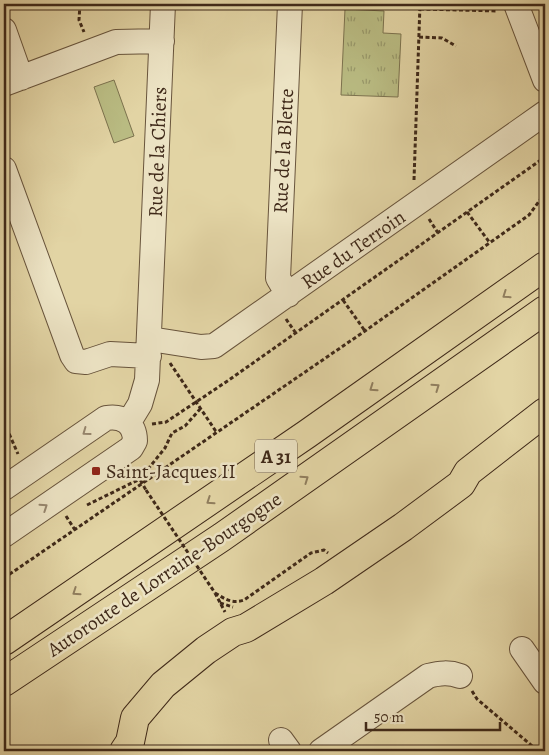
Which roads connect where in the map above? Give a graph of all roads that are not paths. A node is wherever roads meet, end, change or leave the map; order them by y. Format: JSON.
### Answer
{"nodes":[{"id":1,"x":163,"y":4,"type":"edge"},
{"id":2,"x":290,"y":4,"type":"edge"},
{"id":3,"x":518,"y":8,"type":"edge"},
{"id":4,"x":4,"y":30,"type":"edge"},
{"id":5,"x":162,"y":41,"type":"junction"},
{"id":6,"x":545,"y":80,"type":"edge"},
{"id":7,"x":12,"y":81,"type":"edge"},
{"id":8,"x":545,"y":113,"type":"edge"},
{"id":9,"x":4,"y":169,"type":"edge"},
{"id":10,"x":545,"y":266,"type":"edge"},
{"id":11,"x":288,"y":295,"type":"junction"},
{"id":12,"x":545,"y":310,"type":"edge"},
{"id":13,"x":149,"y":347,"type":"junction"},
{"id":14,"x":545,"y":412,"type":"edge"},
{"id":15,"x":129,"y":422,"type":"junction"},
{"id":16,"x":545,"y":429,"type":"edge"},
{"id":17,"x":461,"y":484,"type":"junction"},
{"id":18,"x":4,"y":488,"type":"edge"},
{"id":19,"x":4,"y":534,"type":"edge"},
{"id":20,"x":4,"y":641,"type":"edge"},
{"id":21,"x":522,"y":649,"type":"dead end"},
{"id":22,"x":460,"y":676,"type":"road end"},
{"id":23,"x":4,"y":682,"type":"edge"},
{"id":24,"x":545,"y":682,"type":"edge"},
{"id":25,"x":127,"y":747,"type":"edge"},
{"id":26,"x":321,"y":751,"type":"edge"}],
"edges":[{"from":1,"to":5,"type":"street","name":"Rue de la Chiers"},
{"from":2,"to":11,"type":"street","name":"Rue de la Blette"},
{"from":3,"to":6,"type":"street"},
{"from":4,"to":7,"type":"street"},
{"from":5,"to":7,"type":"street"},
{"from":5,"to":13,"type":"street","name":"Rue de la Chiers"},
{"from":8,"to":11,"type":"street","name":"Rue du Terroin"},
{"from":9,"to":13,"type":"street","name":"Rue du Terroin"},
{"from":10,"to":20,"type":"main road","name":"Autoroute de Lorraine-Bourgogne","number":"A 31","one_way":true},
{"from":11,"to":13,"type":"street","name":"Rue du Terroin"},
{"from":23,"to":12,"type":"main road","name":"Autoroute de Lorraine-Bourgogne","number":"A 31","one_way":true},
{"from":13,"to":15,"type":"street","name":"Rue de la Chiers"},
{"from":14,"to":17,"type":"main road"},
{"from":15,"to":18,"type":"street","one_way":true},
{"from":19,"to":15,"type":"street","one_way":true},
{"from":16,"to":17,"type":"main road"},
{"from":17,"to":25,"type":"main road"},
{"from":21,"to":24,"type":"street"},
{"from":22,"to":26,"type":"street"}]}
